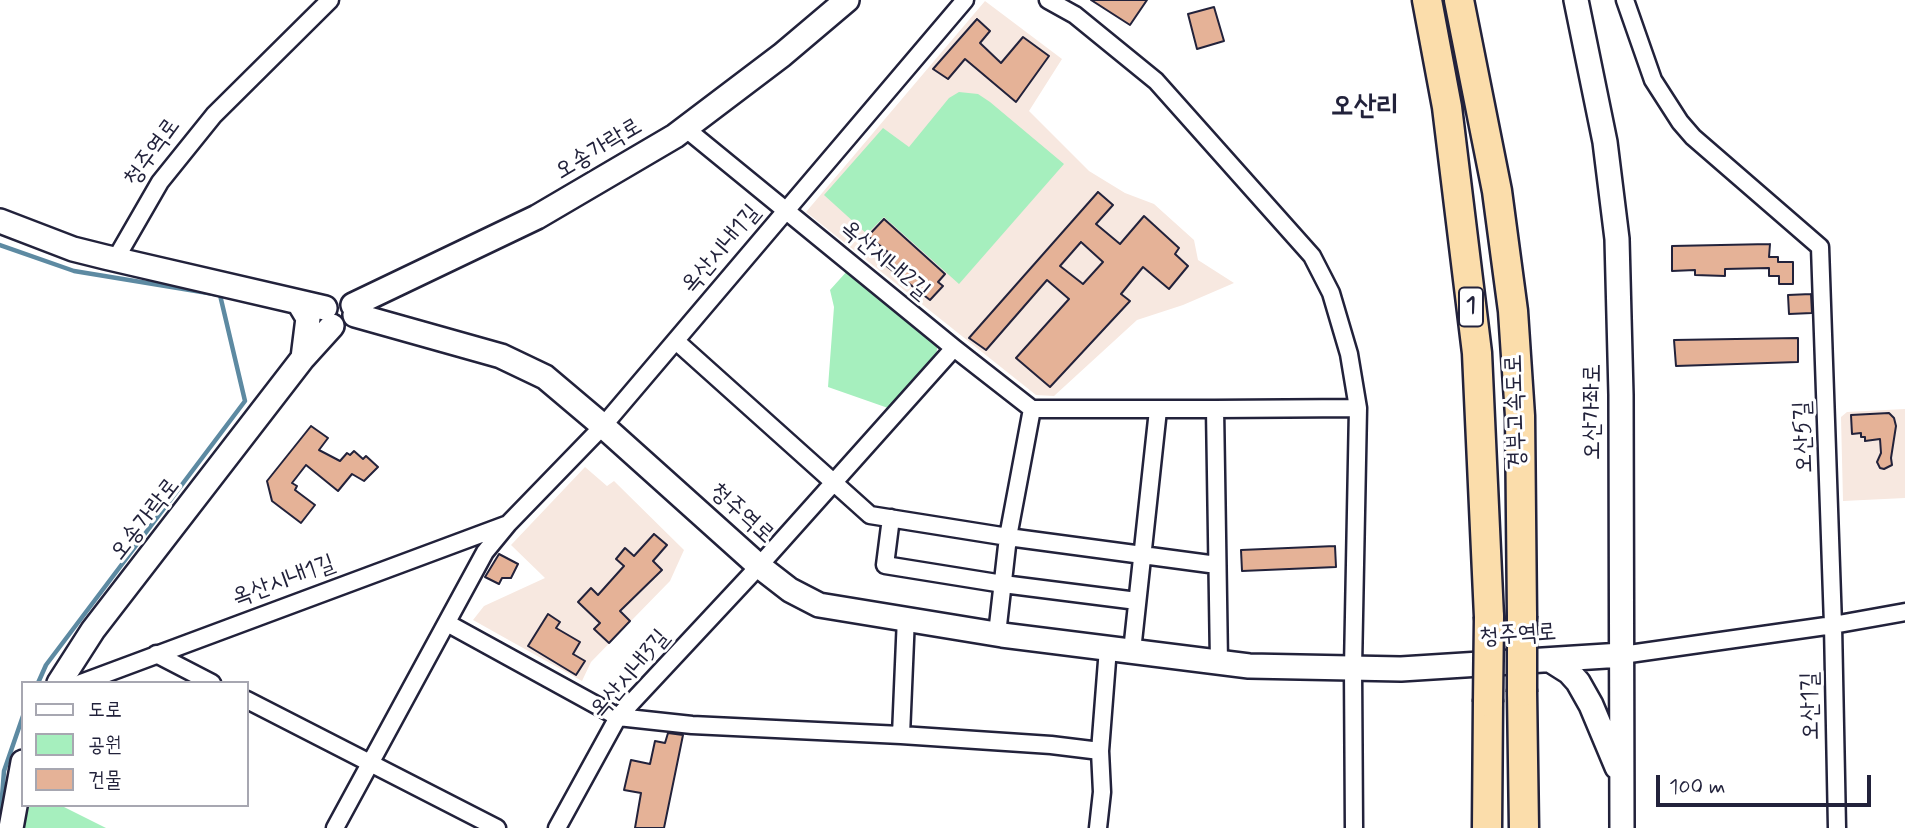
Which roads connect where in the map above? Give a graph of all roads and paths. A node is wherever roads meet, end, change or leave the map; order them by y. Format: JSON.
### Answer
{"nodes":[{"id":1,"x":330,"y":0,"type":"edge"},
{"id":2,"x":847,"y":0,"type":"edge"},
{"id":3,"x":965,"y":0,"type":"edge"},
{"id":4,"x":1048,"y":0,"type":"edge"},
{"id":5,"x":1427,"y":0,"type":"edge"},
{"id":6,"x":1459,"y":0,"type":"edge"},
{"id":7,"x":1576,"y":0,"type":"edge"},
{"id":8,"x":1625,"y":0,"type":"edge"},
{"id":9,"x":685,"y":128,"type":"junction"},
{"id":10,"x":786,"y":208,"type":"junction"},
{"id":11,"x":0,"y":221,"type":"edge"},
{"id":12,"x":115,"y":260,"type":"junction"},
{"id":13,"x":299,"y":303,"type":"junction"},
{"id":14,"x":354,"y":310,"type":"junction"},
{"id":15,"x":329,"y":317,"type":"junction"},
{"id":16,"x":676,"y":341,"type":"junction"},
{"id":17,"x":954,"y":348,"type":"junction"},
{"id":18,"x":303,"y":358,"type":"junction"},
{"id":19,"x":1358,"y":408,"type":"junction"},
{"id":20,"x":1032,"y":409,"type":"junction"},
{"id":21,"x":1215,"y":409,"type":"junction"},
{"id":22,"x":1158,"y":410,"type":"junction"},
{"id":23,"x":603,"y":426,"type":"junction"},
{"id":24,"x":834,"y":482,"type":"junction"},
{"id":25,"x":891,"y":518,"type":"junction"},
{"id":26,"x":508,"y":524,"type":"junction"},
{"id":27,"x":1008,"y":537,"type":"junction"},
{"id":28,"x":1143,"y":555,"type":"junction"},
{"id":29,"x":1217,"y":565,"type":"junction"},
{"id":30,"x":760,"y":566,"type":"junction"},
{"id":31,"x":1003,"y":584,"type":"junction"},
{"id":32,"x":1138,"y":601,"type":"junction"},
{"id":33,"x":1905,"y":612,"type":"edge"},
{"id":34,"x":906,"y":617,"type":"junction"},
{"id":35,"x":447,"y":623,"type":"junction"},
{"id":36,"x":1833,"y":625,"type":"junction"},
{"id":37,"x":997,"y":634,"type":"junction"},
{"id":38,"x":1108,"y":649,"type":"junction"},
{"id":39,"x":1132,"y":651,"type":"junction"},
{"id":40,"x":156,"y":654,"type":"junction"},
{"id":41,"x":1622,"y":655,"type":"junction"},
{"id":42,"x":1550,"y":660,"type":"junction"},
{"id":43,"x":1219,"y":662,"type":"junction"},
{"id":44,"x":1353,"y":668,"type":"junction"},
{"id":45,"x":60,"y":681,"type":"edge"},
{"id":46,"x":86,"y":681,"type":"edge"},
{"id":47,"x":208,"y":681,"type":"edge"},
{"id":48,"x":248,"y":701,"type":"edge"},
{"id":49,"x":618,"y":716,"type":"junction"},
{"id":50,"x":901,"y":735,"type":"junction"},
{"id":51,"x":1100,"y":751,"type":"junction"},
{"id":52,"x":371,"y":764,"type":"junction"},
{"id":53,"x":21,"y":773,"type":"edge"},
{"id":54,"x":1622,"y":782,"type":"junction"},
{"id":55,"x":476,"y":823,"type":"edge"},
{"id":56,"x":11,"y":828,"type":"edge"},
{"id":57,"x":335,"y":828,"type":"edge"},
{"id":58,"x":497,"y":828,"type":"edge"},
{"id":59,"x":557,"y":828,"type":"edge"},
{"id":60,"x":1098,"y":828,"type":"edge"},
{"id":61,"x":1354,"y":828,"type":"edge"},
{"id":62,"x":1487,"y":828,"type":"edge"},
{"id":63,"x":1524,"y":828,"type":"edge"},
{"id":64,"x":1622,"y":828,"type":"edge"},
{"id":65,"x":1837,"y":828,"type":"edge"}],
"edges":[{"from":1,"to":12,"type":"street","name":"청주역로"},
{"from":2,"to":9,"type":"main road","name":"오송가락로"},
{"from":3,"to":10,"type":"street","name":"옥산시내1길"},
{"from":4,"to":19,"type":"street"},
{"from":5,"to":62,"type":"highway","name":"경부고속도로","number":"1","bridge":true},
{"from":6,"to":63,"type":"highway","name":"경부고속도로","number":"1","bridge":true},
{"from":7,"to":41,"type":"main road","name":"오산가좌로"},
{"from":8,"to":36,"type":"street","name":"오산5길"},
{"from":9,"to":10,"type":"street","name":"옥산시내2길"},
{"from":9,"to":14,"type":"main road","name":"오송가락로"},
{"from":10,"to":16,"type":"street","name":"옥산시내1길"},
{"from":10,"to":17,"type":"street","name":"옥산시내2길"},
{"from":11,"to":12,"type":"main road"},
{"from":12,"to":13,"type":"main road"},
{"from":13,"to":15,"type":"main road"},
{"from":13,"to":18,"type":"main road"},
{"from":14,"to":15,"type":"main road"},
{"from":14,"to":23,"type":"main road","name":"청주역로"},
{"from":15,"to":18,"type":"main road","name":"오송가락로"},
{"from":16,"to":23,"type":"street","name":"옥산시내1길"},
{"from":16,"to":24,"type":"street"},
{"from":17,"to":20,"type":"street","name":"옥산시내2길"},
{"from":17,"to":24,"type":"street"},
{"from":18,"to":45,"type":"main road","name":"오송가락로"},
{"from":19,"to":21,"type":"street"},
{"from":19,"to":44,"type":"street"},
{"from":20,"to":22,"type":"street"},
{"from":20,"to":27,"type":"street"},
{"from":21,"to":22,"type":"street"},
{"from":21,"to":29,"type":"street"},
{"from":22,"to":28,"type":"street"},
{"from":23,"to":26,"type":"street","name":"옥산시내1길"},
{"from":23,"to":30,"type":"main road","name":"청주역로"},
{"from":24,"to":25,"type":"street"},
{"from":24,"to":30,"type":"street"},
{"from":25,"to":27,"type":"street"},
{"from":25,"to":31,"type":"street"},
{"from":26,"to":35,"type":"street","name":"옥산시내1길"},
{"from":26,"to":40,"type":"street","name":"옥산시내1길"},
{"from":27,"to":28,"type":"street"},
{"from":27,"to":31,"type":"street"},
{"from":28,"to":29,"type":"street"},
{"from":28,"to":32,"type":"street"},
{"from":29,"to":43,"type":"street"},
{"from":30,"to":34,"type":"main road","name":"청주역로"},
{"from":30,"to":49,"type":"street","name":"옥산시내3길"},
{"from":31,"to":32,"type":"street"},
{"from":31,"to":37,"type":"street"},
{"from":32,"to":39,"type":"street"},
{"from":33,"to":36,"type":"street","name":"청주역로"},
{"from":34,"to":37,"type":"main road","name":"청주역로"},
{"from":34,"to":50,"type":"street"},
{"from":35,"to":49,"type":"street"},
{"from":35,"to":52,"type":"street","name":"옥산시내1길"},
{"from":36,"to":41,"type":"street","name":"청주역로"},
{"from":36,"to":65,"type":"street","name":"오산1길"},
{"from":37,"to":38,"type":"main road","name":"청주역로"},
{"from":38,"to":39,"type":"main road","name":"청주역로"},
{"from":38,"to":51,"type":"street"},
{"from":39,"to":43,"type":"main road","name":"청주역로"},
{"from":40,"to":46,"type":"street","name":"옥산시내1길"},
{"from":40,"to":47,"type":"street"},
{"from":41,"to":42,"type":"main road","name":"청주역로"},
{"from":41,"to":54,"type":"main road","name":"오산가좌로"},
{"from":42,"to":44,"type":"main road","name":"청주역로"},
{"from":42,"to":54,"type":"main road"},
{"from":43,"to":44,"type":"main road","name":"청주역로"},
{"from":44,"to":61,"type":"street"},
{"from":48,"to":52,"type":"street"},
{"from":49,"to":50,"type":"street"},
{"from":49,"to":59,"type":"street","name":"옥산시내3길"},
{"from":50,"to":51,"type":"street"},
{"from":51,"to":60,"type":"street"},
{"from":52,"to":55,"type":"street"},
{"from":52,"to":57,"type":"street","name":"옥산시내1길"},
{"from":53,"to":56,"type":"main road"},
{"from":54,"to":64,"type":"main road","name":"오산가좌로"},
{"from":55,"to":58,"type":"street"}]}
